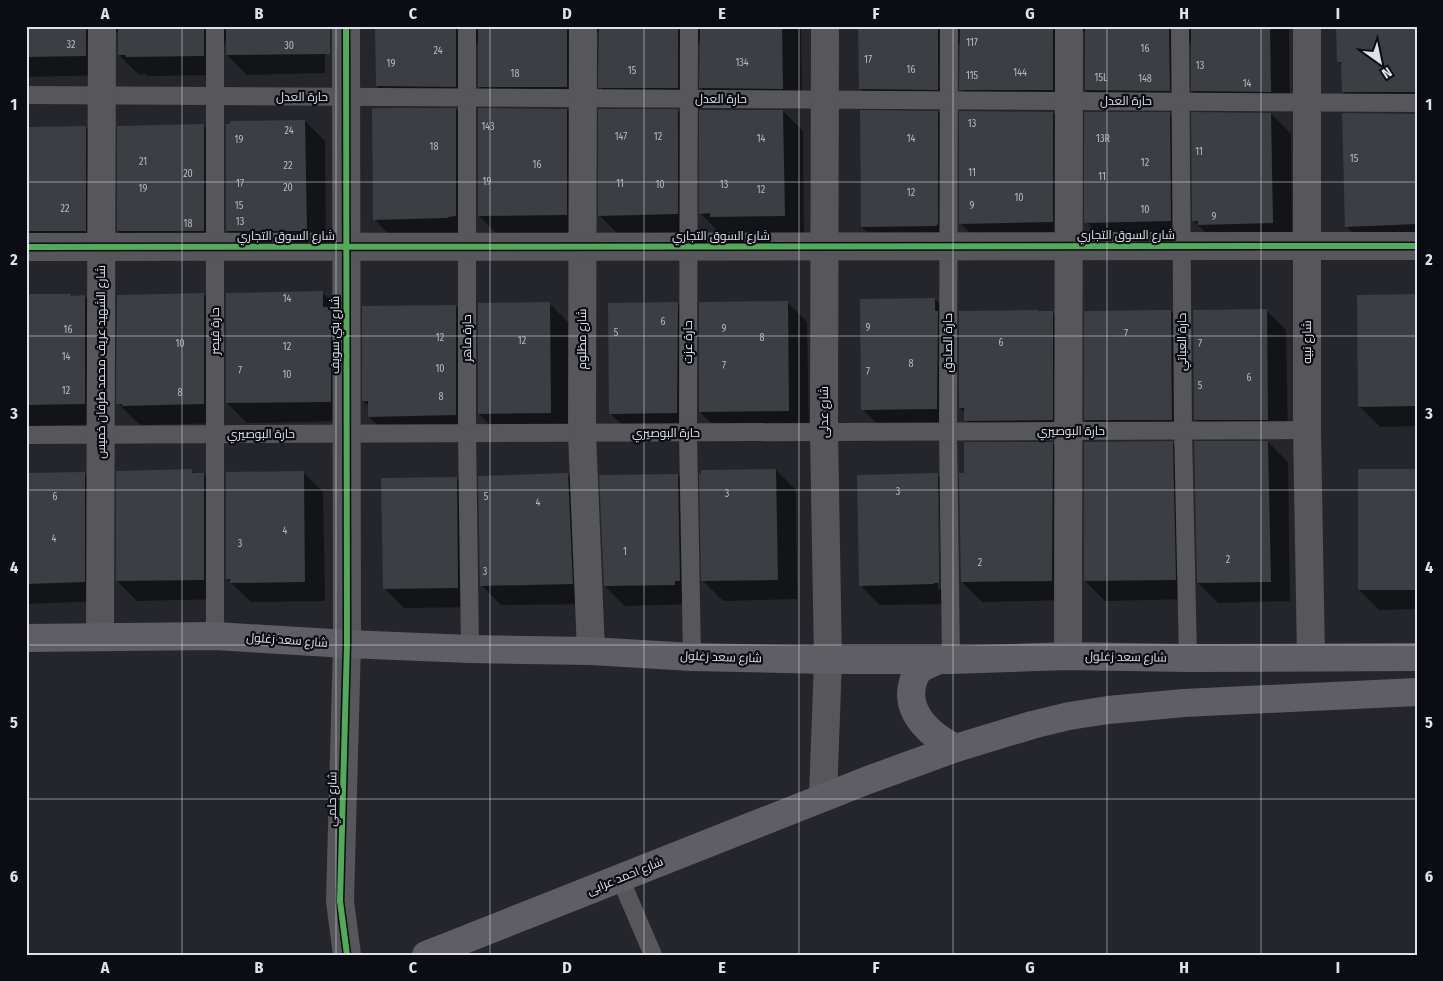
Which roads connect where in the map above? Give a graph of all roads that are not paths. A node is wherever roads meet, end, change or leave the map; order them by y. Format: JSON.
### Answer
{"nodes":[{"id":1,"x":102,"y":26,"type":"edge"},
{"id":2,"x":215,"y":26,"type":"edge"},
{"id":3,"x":346,"y":26,"type":"edge"},
{"id":4,"x":467,"y":26,"type":"edge"},
{"id":5,"x":583,"y":26,"type":"edge"},
{"id":6,"x":689,"y":26,"type":"edge"},
{"id":7,"x":825,"y":26,"type":"edge"},
{"id":8,"x":949,"y":26,"type":"edge"},
{"id":9,"x":1069,"y":26,"type":"edge"},
{"id":10,"x":1180,"y":26,"type":"edge"},
{"id":11,"x":1307,"y":26,"type":"edge"},
{"id":12,"x":26,"y":96,"type":"edge"},
{"id":13,"x":102,"y":96,"type":"junction"},
{"id":14,"x":215,"y":97,"type":"junction"},
{"id":15,"x":346,"y":97,"type":"junction"},
{"id":16,"x":467,"y":98,"type":"junction"},
{"id":17,"x":582,"y":98,"type":"junction"},
{"id":18,"x":689,"y":99,"type":"junction"},
{"id":19,"x":825,"y":100,"type":"junction"},
{"id":20,"x":949,"y":101,"type":"junction"},
{"id":21,"x":1069,"y":101,"type":"junction"},
{"id":22,"x":1181,"y":101,"type":"junction"},
{"id":23,"x":1307,"y":102,"type":"junction"},
{"id":24,"x":1417,"y":103,"type":"edge"},
{"id":25,"x":1306,"y":246,"type":"junction"},
{"id":26,"x":1417,"y":246,"type":"edge"},
{"id":27,"x":26,"y":247,"type":"edge"},
{"id":28,"x":101,"y":247,"type":"junction"},
{"id":29,"x":215,"y":247,"type":"junction"},
{"id":30,"x":346,"y":247,"type":"junction"},
{"id":31,"x":467,"y":247,"type":"junction"},
{"id":32,"x":583,"y":247,"type":"junction"},
{"id":33,"x":688,"y":247,"type":"junction"},
{"id":34,"x":824,"y":247,"type":"junction"},
{"id":35,"x":948,"y":247,"type":"junction"},
{"id":36,"x":1069,"y":247,"type":"junction"},
{"id":37,"x":1182,"y":247,"type":"junction"},
{"id":38,"x":1183,"y":430,"type":"junction"},
{"id":39,"x":1306,"y":430,"type":"junction"},
{"id":40,"x":1069,"y":431,"type":"junction"},
{"id":41,"x":824,"y":432,"type":"junction"},
{"id":42,"x":948,"y":432,"type":"junction"},
{"id":43,"x":467,"y":433,"type":"junction"},
{"id":44,"x":582,"y":433,"type":"junction"},
{"id":45,"x":688,"y":433,"type":"junction"},
{"id":46,"x":214,"y":434,"type":"junction"},
{"id":47,"x":346,"y":434,"type":"junction"},
{"id":48,"x":26,"y":435,"type":"edge"},
{"id":49,"x":101,"y":435,"type":"junction"},
{"id":50,"x":215,"y":636,"type":"junction"},
{"id":51,"x":100,"y":637,"type":"junction"},
{"id":52,"x":26,"y":638,"type":"edge"},
{"id":53,"x":347,"y":644,"type":"junction"},
{"id":54,"x":470,"y":649,"type":"junction"},
{"id":55,"x":591,"y":652,"type":"junction"},
{"id":56,"x":1068,"y":656,"type":"junction"},
{"id":57,"x":692,"y":657,"type":"junction"},
{"id":58,"x":1310,"y":657,"type":"junction"},
{"id":59,"x":1417,"y":657,"type":"edge"},
{"id":60,"x":1188,"y":658,"type":"junction"},
{"id":61,"x":828,"y":660,"type":"junction"},
{"id":62,"x":945,"y":660,"type":"junction"},
{"id":63,"x":1417,"y":692,"type":"edge"},
{"id":64,"x":956,"y":748,"type":"junction"},
{"id":65,"x":823,"y":797,"type":"junction"},
{"id":66,"x":620,"y":878,"type":"junction"},
{"id":67,"x":347,"y":955,"type":"edge"},
{"id":68,"x":426,"y":955,"type":"edge"},
{"id":69,"x":653,"y":955,"type":"edge"}],
"edges":[{"from":1,"to":13,"type":"street","name":"شارع الشهيد عريف محمد طرفان خميس"},
{"from":2,"to":14,"type":"lane","name":"حارة قيصر"},
{"from":3,"to":15,"type":"street","name":"شارع بني سويف"},
{"from":4,"to":16,"type":"lane","name":"حارة ماهر"},
{"from":5,"to":17,"type":"street","name":"شارع مظلوم"},
{"from":6,"to":18,"type":"lane","name":"حارة عزت"},
{"from":7,"to":19,"type":"street","name":"شارع عدلى"},
{"from":8,"to":20,"type":"lane","name":"حارة الصادق"},
{"from":9,"to":21,"type":"street"},
{"from":10,"to":22,"type":"lane","name":"حارة العباتي"},
{"from":11,"to":23,"type":"street","name":"شارع نبيه"},
{"from":12,"to":13,"type":"lane","name":"حارة العدل"},
{"from":13,"to":14,"type":"lane","name":"حارة العدل"},
{"from":13,"to":28,"type":"street","name":"شارع الشهيد عريف محمد طرفان خميس"},
{"from":14,"to":15,"type":"lane","name":"حارة العدل"},
{"from":14,"to":29,"type":"lane","name":"حارة قيصر"},
{"from":15,"to":16,"type":"lane","name":"حارة العدل"},
{"from":15,"to":30,"type":"street","name":"شارع بني سويف"},
{"from":16,"to":17,"type":"lane","name":"حارة العدل"},
{"from":16,"to":31,"type":"lane","name":"حارة ماهر"},
{"from":17,"to":18,"type":"lane","name":"حارة العدل"},
{"from":17,"to":32,"type":"street","name":"شارع مظلوم"},
{"from":18,"to":19,"type":"lane","name":"حارة العدل"},
{"from":18,"to":33,"type":"lane","name":"حارة عزت"},
{"from":19,"to":20,"type":"lane","name":"حارة العدل"},
{"from":19,"to":34,"type":"street","name":"شارع عدلى"},
{"from":20,"to":21,"type":"lane","name":"حارة العدل"},
{"from":20,"to":35,"type":"lane","name":"حارة الصادق"},
{"from":21,"to":22,"type":"lane","name":"حارة العدل"},
{"from":21,"to":36,"type":"street"},
{"from":22,"to":23,"type":"lane","name":"حارة العدل"},
{"from":22,"to":37,"type":"lane","name":"حارة العباتي"},
{"from":23,"to":24,"type":"lane","name":"حارة العدل"},
{"from":23,"to":25,"type":"street","name":"شارع نبيه"},
{"from":25,"to":26,"type":"street","name":"شارع السوق التجاري"},
{"from":25,"to":37,"type":"street","name":"شارع السوق التجاري"},
{"from":25,"to":39,"type":"street","name":"شارع نبيه"},
{"from":27,"to":28,"type":"street","name":"شارع السوق التجاري"},
{"from":28,"to":29,"type":"street","name":"شارع السوق التجاري"},
{"from":28,"to":49,"type":"street","name":"شارع الشهيد عريف محمد طرفان خميس"},
{"from":29,"to":30,"type":"street","name":"شارع السوق التجاري"},
{"from":29,"to":46,"type":"lane","name":"حارة قيصر"},
{"from":30,"to":31,"type":"street","name":"شارع السوق التجاري"},
{"from":30,"to":47,"type":"street","name":"شارع بني سويف"},
{"from":31,"to":32,"type":"street","name":"شارع السوق التجاري"},
{"from":31,"to":43,"type":"lane","name":"حارة ماهر"},
{"from":32,"to":33,"type":"street","name":"شارع السوق التجاري"},
{"from":32,"to":44,"type":"street","name":"شارع مظلوم"},
{"from":33,"to":34,"type":"street","name":"شارع السوق التجاري"},
{"from":33,"to":45,"type":"lane","name":"حارة عزت"},
{"from":34,"to":35,"type":"street","name":"شارع السوق التجاري"},
{"from":34,"to":41,"type":"street","name":"شارع عدلى"},
{"from":35,"to":36,"type":"street","name":"شارع السوق التجاري"},
{"from":35,"to":42,"type":"lane","name":"حارة الصادق"},
{"from":36,"to":37,"type":"street","name":"شارع السوق التجاري"},
{"from":36,"to":40,"type":"street"},
{"from":37,"to":38,"type":"lane","name":"حارة العباتي"},
{"from":38,"to":39,"type":"lane","name":"حارة البوصيري"},
{"from":38,"to":40,"type":"lane","name":"حارة البوصيري"},
{"from":38,"to":60,"type":"lane","name":"حارة العباتي"},
{"from":39,"to":58,"type":"street","name":"شارع نبيه"},
{"from":40,"to":42,"type":"lane","name":"حارة البوصيري"},
{"from":40,"to":56,"type":"street"},
{"from":41,"to":42,"type":"lane","name":"حارة البوصيري"},
{"from":41,"to":45,"type":"lane","name":"حارة البوصيري"},
{"from":41,"to":61,"type":"street","name":"شارع عدلى"},
{"from":42,"to":62,"type":"lane","name":"حارة الصادق"},
{"from":43,"to":44,"type":"lane","name":"حارة البوصيري"},
{"from":43,"to":47,"type":"lane","name":"حارة البوصيري"},
{"from":43,"to":54,"type":"lane","name":"حارة ماهر"},
{"from":44,"to":45,"type":"lane","name":"حارة البوصيري"},
{"from":44,"to":55,"type":"street","name":"شارع مظلوم"},
{"from":45,"to":57,"type":"lane","name":"حارة عزت"},
{"from":46,"to":47,"type":"lane","name":"حارة البوصيري"},
{"from":46,"to":49,"type":"lane","name":"حارة البوصيري"},
{"from":46,"to":50,"type":"lane","name":"حارة قيصر"},
{"from":47,"to":53,"type":"street","name":"شارع بني سويف"},
{"from":48,"to":49,"type":"lane","name":"حارة البوصيري"},
{"from":49,"to":51,"type":"street","name":"شارع الشهيد عريف محمد طرفان خميس"},
{"from":50,"to":51,"type":"main road","name":"شارع سعد زغلول"},
{"from":50,"to":53,"type":"main road","name":"شارع سعد زغلول"},
{"from":51,"to":52,"type":"main road","name":"شارع سعد زغلول"},
{"from":53,"to":54,"type":"main road","name":"شارع سعد زغلول"},
{"from":53,"to":67,"type":"street","name":"شارع حلمي"},
{"from":54,"to":55,"type":"main road","name":"شارع سعد زغلول"},
{"from":55,"to":57,"type":"main road","name":"شارع سعد زغلول"},
{"from":56,"to":60,"type":"main road","name":"شارع سعد زغلول"},
{"from":56,"to":62,"type":"main road","name":"شارع سعد زغلول"},
{"from":57,"to":61,"type":"main road","name":"شارع سعد زغلول"},
{"from":58,"to":59,"type":"main road","name":"شارع سعد زغلول"},
{"from":58,"to":60,"type":"main road","name":"شارع سعد زغلول"},
{"from":61,"to":62,"type":"main road","name":"شارع سعد زغلول"},
{"from":61,"to":65,"type":"street","name":"شارع عدلى"},
{"from":62,"to":64,"type":"main road"},
{"from":63,"to":64,"type":"main road"},
{"from":64,"to":65,"type":"main road"},
{"from":65,"to":66,"type":"main road","name":"شارع احمد عرابى"},
{"from":66,"to":68,"type":"main road","name":"شارع احمد عرابى"},
{"from":66,"to":69,"type":"lane"}]}
